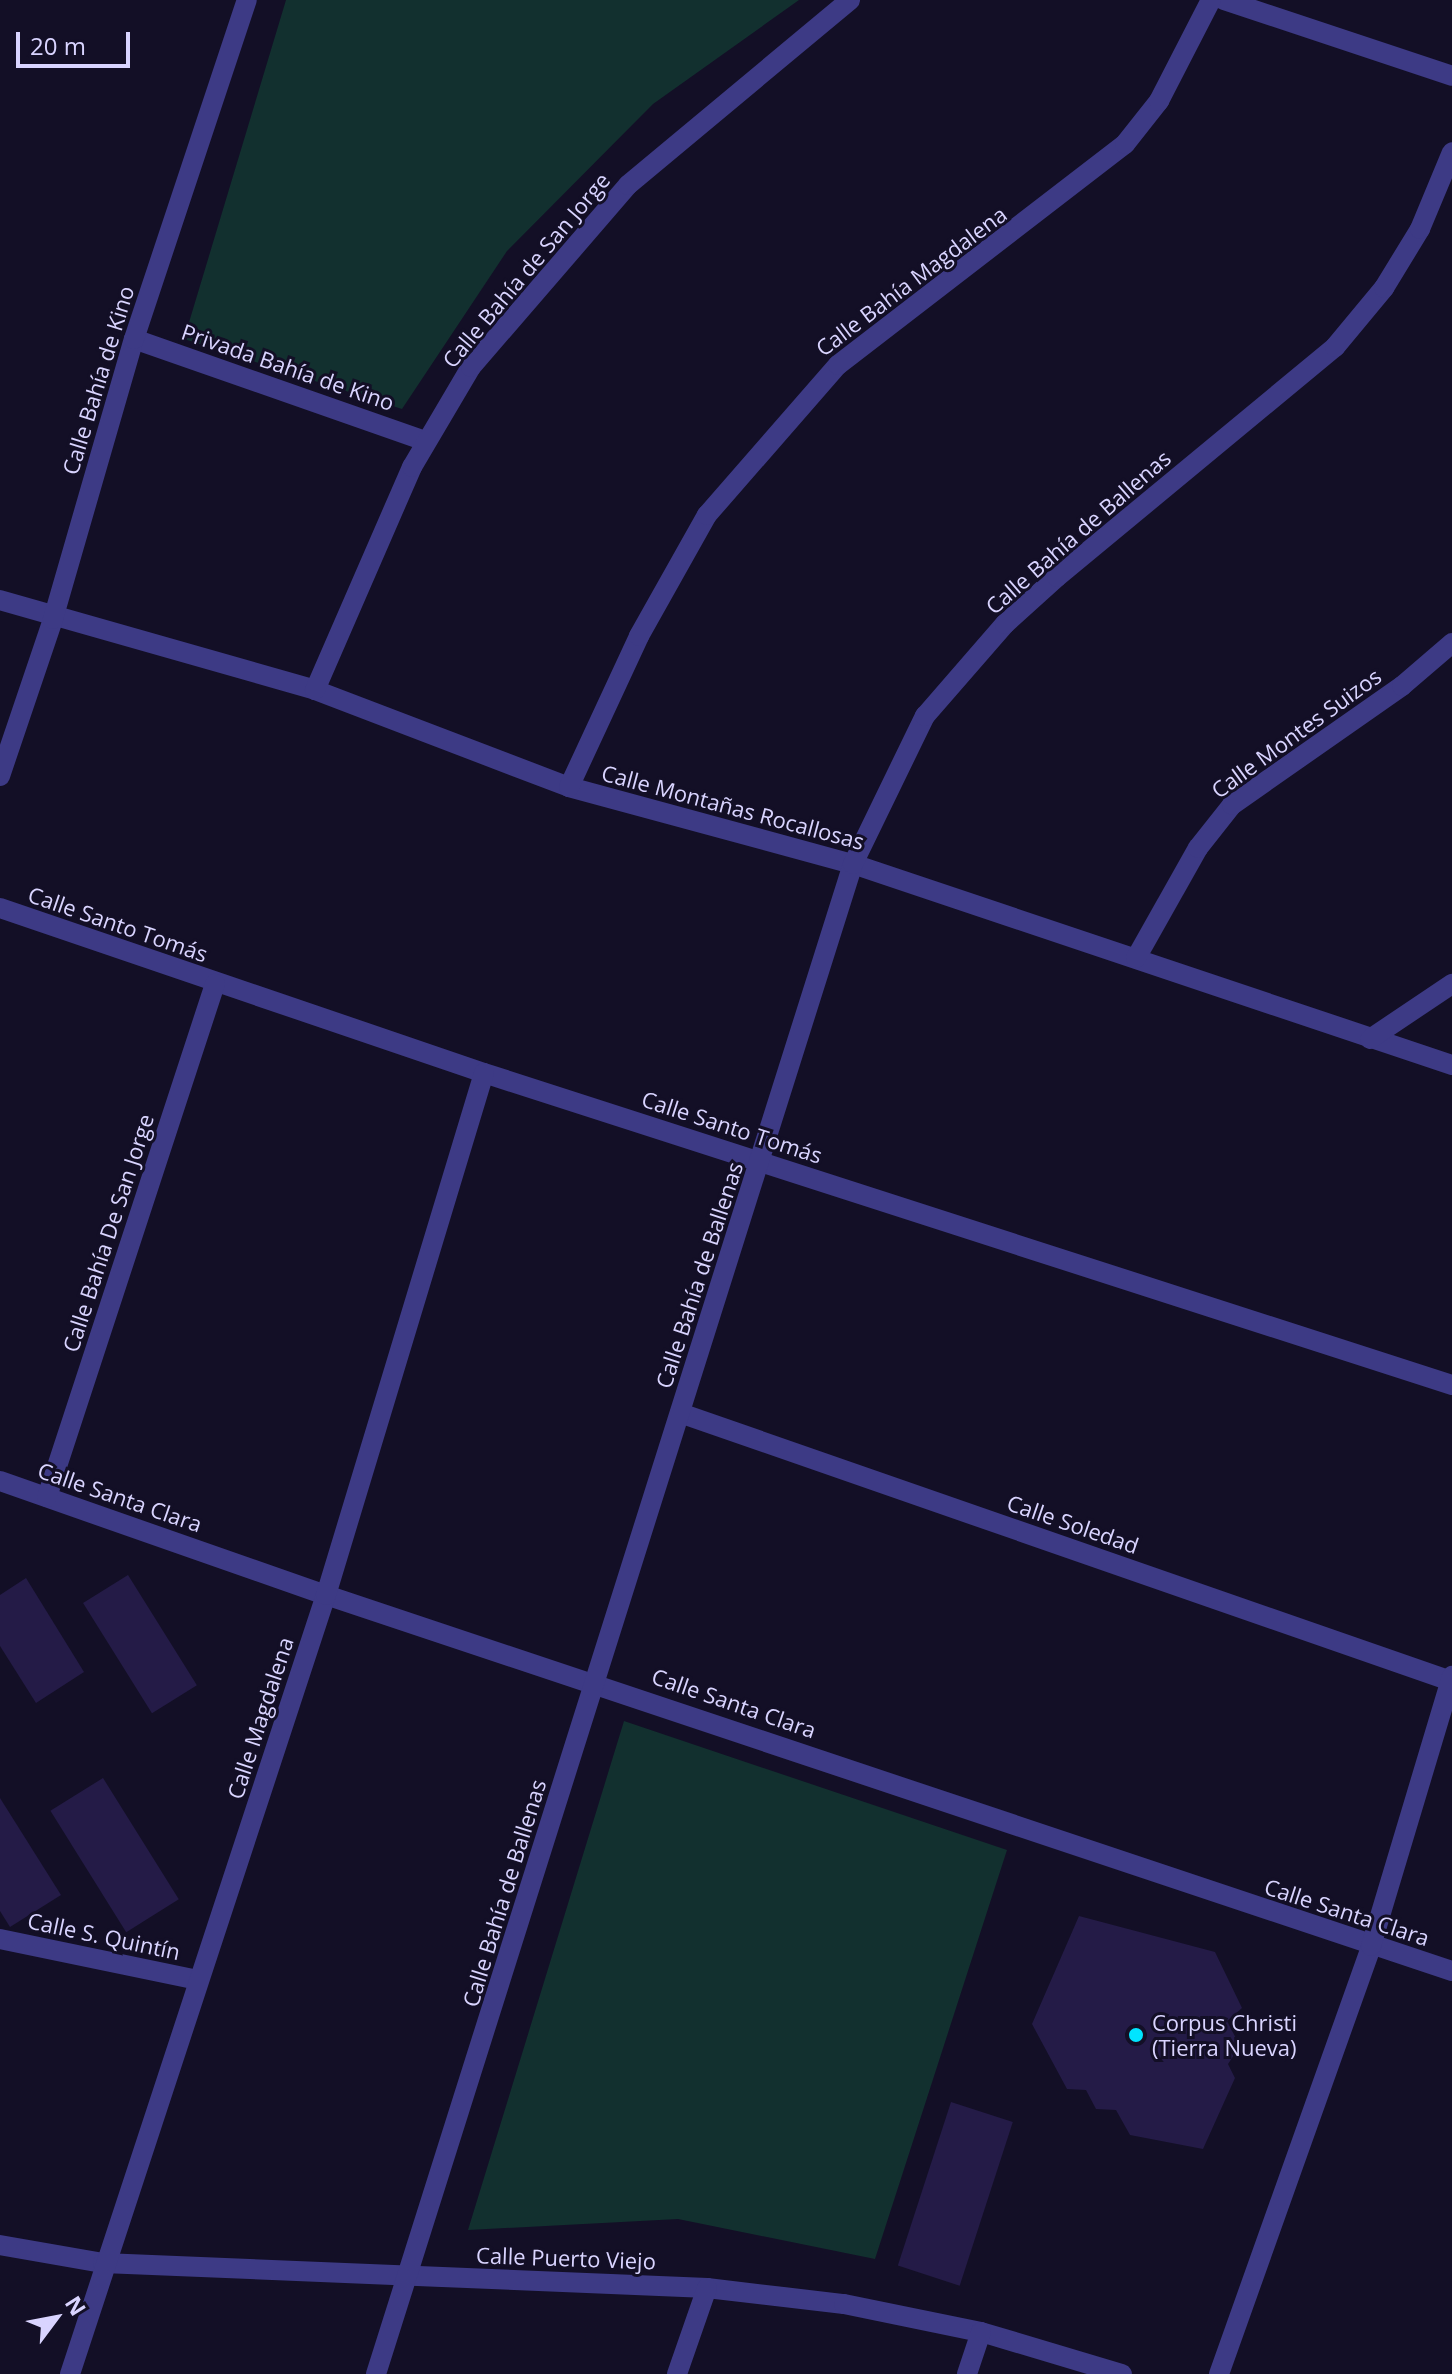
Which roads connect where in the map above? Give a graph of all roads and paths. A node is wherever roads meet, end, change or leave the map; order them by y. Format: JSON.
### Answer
{"nodes":[{"id":1,"x":247,"y":0,"type":"edge"},
{"id":2,"x":850,"y":0,"type":"edge"},
{"id":3,"x":1211,"y":0,"type":"edge"},
{"id":4,"x":1224,"y":0,"type":"edge"},
{"id":5,"x":1452,"y":76,"type":"edge"},
{"id":6,"x":1452,"y":152,"type":"edge"},
{"id":7,"x":134,"y":339,"type":"junction"},
{"id":8,"x":426,"y":441,"type":"junction"},
{"id":9,"x":0,"y":600,"type":"edge"},
{"id":10,"x":53,"y":619,"type":"junction"},
{"id":11,"x":1452,"y":643,"type":"edge"},
{"id":12,"x":315,"y":690,"type":"junction"},
{"id":13,"x":0,"y":776,"type":"edge"},
{"id":14,"x":569,"y":787,"type":"junction"},
{"id":15,"x":853,"y":864,"type":"junction"},
{"id":16,"x":0,"y":908,"type":"edge"},
{"id":17,"x":1136,"y":958,"type":"junction"},
{"id":18,"x":215,"y":984,"type":"junction"},
{"id":19,"x":1452,"y":984,"type":"edge"},
{"id":20,"x":1370,"y":1039,"type":"junction"},
{"id":21,"x":1452,"y":1065,"type":"edge"},
{"id":22,"x":484,"y":1073,"type":"junction"},
{"id":23,"x":760,"y":1161,"type":"junction"},
{"id":24,"x":1452,"y":1385,"type":"edge"},
{"id":25,"x":680,"y":1413,"type":"junction"},
{"id":26,"x":0,"y":1481,"type":"edge"},
{"id":27,"x":47,"y":1497,"type":"junction"},
{"id":28,"x":326,"y":1595,"type":"junction"},
{"id":29,"x":1451,"y":1678,"type":"edge"},
{"id":30,"x":596,"y":1681,"type":"junction"},
{"id":31,"x":0,"y":1939,"type":"edge"},
{"id":32,"x":1371,"y":1946,"type":"junction"},
{"id":33,"x":1452,"y":1971,"type":"edge"},
{"id":34,"x":198,"y":1980,"type":"junction"},
{"id":35,"x":0,"y":2245,"type":"edge"},
{"id":36,"x":103,"y":2263,"type":"junction"},
{"id":37,"x":408,"y":2278,"type":"junction"},
{"id":38,"x":707,"y":2288,"type":"junction"},
{"id":39,"x":981,"y":2332,"type":"junction"},
{"id":40,"x":70,"y":2374,"type":"edge"},
{"id":41,"x":376,"y":2374,"type":"edge"},
{"id":42,"x":677,"y":2374,"type":"edge"},
{"id":43,"x":967,"y":2374,"type":"edge"},
{"id":44,"x":1122,"y":2374,"type":"edge"},
{"id":45,"x":1219,"y":2374,"type":"edge"}],
"edges":[{"from":1,"to":7,"type":"street","name":"Calle Bahía de Kino"},
{"from":2,"to":8,"type":"street","name":"Calle Bahía de San Jorge"},
{"from":3,"to":14,"type":"street","name":"Calle Bahía Magdalena"},
{"from":4,"to":5,"type":"street"},
{"from":6,"to":15,"type":"street","name":"Calle Bahía de Ballenas"},
{"from":7,"to":8,"type":"street","name":"Privada Bahía de Kino"},
{"from":7,"to":10,"type":"street","name":"Calle Bahía de Kino"},
{"from":8,"to":12,"type":"street","name":"Calle Bahía de San Jorge"},
{"from":9,"to":10,"type":"street","name":"Calle Montañas Rocallosas"},
{"from":10,"to":12,"type":"street","name":"Calle Montañas Rocallosas"},
{"from":10,"to":13,"type":"street","name":"Calle Bahía de Kino"},
{"from":11,"to":17,"type":"street","name":"Calle Montes Suizos"},
{"from":12,"to":14,"type":"street","name":"Calle Montañas Rocallosas"},
{"from":14,"to":15,"type":"street","name":"Calle Montañas Rocallosas"},
{"from":15,"to":17,"type":"street","name":"Calle Montañas Rocallosas"},
{"from":15,"to":23,"type":"street","name":"Calle Bahía de Ballenas"},
{"from":16,"to":18,"type":"street","name":"Calle Santo Tomás"},
{"from":17,"to":20,"type":"street","name":"Calle Montañas Rocallosas"},
{"from":18,"to":22,"type":"street","name":"Calle Santo Tomás"},
{"from":18,"to":27,"type":"street","name":"Calle Bahía De San Jorge"},
{"from":19,"to":20,"type":"street"},
{"from":20,"to":21,"type":"street","name":"Calle Montañas Rocallosas"},
{"from":22,"to":23,"type":"street","name":"Calle Santo Tomás"},
{"from":22,"to":28,"type":"street","name":"Calle Magdalena"},
{"from":23,"to":24,"type":"street","name":"Calle Santo Tomás"},
{"from":23,"to":25,"type":"street","name":"Calle Bahía de Ballenas"},
{"from":25,"to":29,"type":"street","name":"Calle Soledad"},
{"from":25,"to":30,"type":"street","name":"Calle Bahía de Ballenas"},
{"from":26,"to":27,"type":"street","name":"Calle Santa Clara"},
{"from":27,"to":28,"type":"street","name":"Calle Santa Clara"},
{"from":28,"to":30,"type":"street","name":"Calle Santa Clara"},
{"from":28,"to":34,"type":"street","name":"Calle Magdalena"},
{"from":29,"to":32,"type":"street"},
{"from":30,"to":32,"type":"street","name":"Calle Santa Clara"},
{"from":30,"to":37,"type":"street","name":"Calle Bahía de Ballenas"},
{"from":31,"to":34,"type":"street","name":"Calle S. Quintín"},
{"from":32,"to":33,"type":"street","name":"Calle Santa Clara"},
{"from":32,"to":45,"type":"street"},
{"from":34,"to":36,"type":"street","name":"Calle Magdalena"},
{"from":35,"to":36,"type":"street","name":"Calle Puerto Viejo"},
{"from":36,"to":37,"type":"street","name":"Calle Puerto Viejo"},
{"from":36,"to":40,"type":"street","name":"Calle Magdalena"},
{"from":37,"to":38,"type":"street","name":"Calle Puerto Viejo"},
{"from":37,"to":41,"type":"street","name":"Calle Bahía de Ballenas"},
{"from":38,"to":39,"type":"street","name":"Calle Puerto Viejo"},
{"from":38,"to":42,"type":"street"},
{"from":39,"to":43,"type":"street"},
{"from":39,"to":44,"type":"street","name":"Calle Puerto Viejo"}]}
